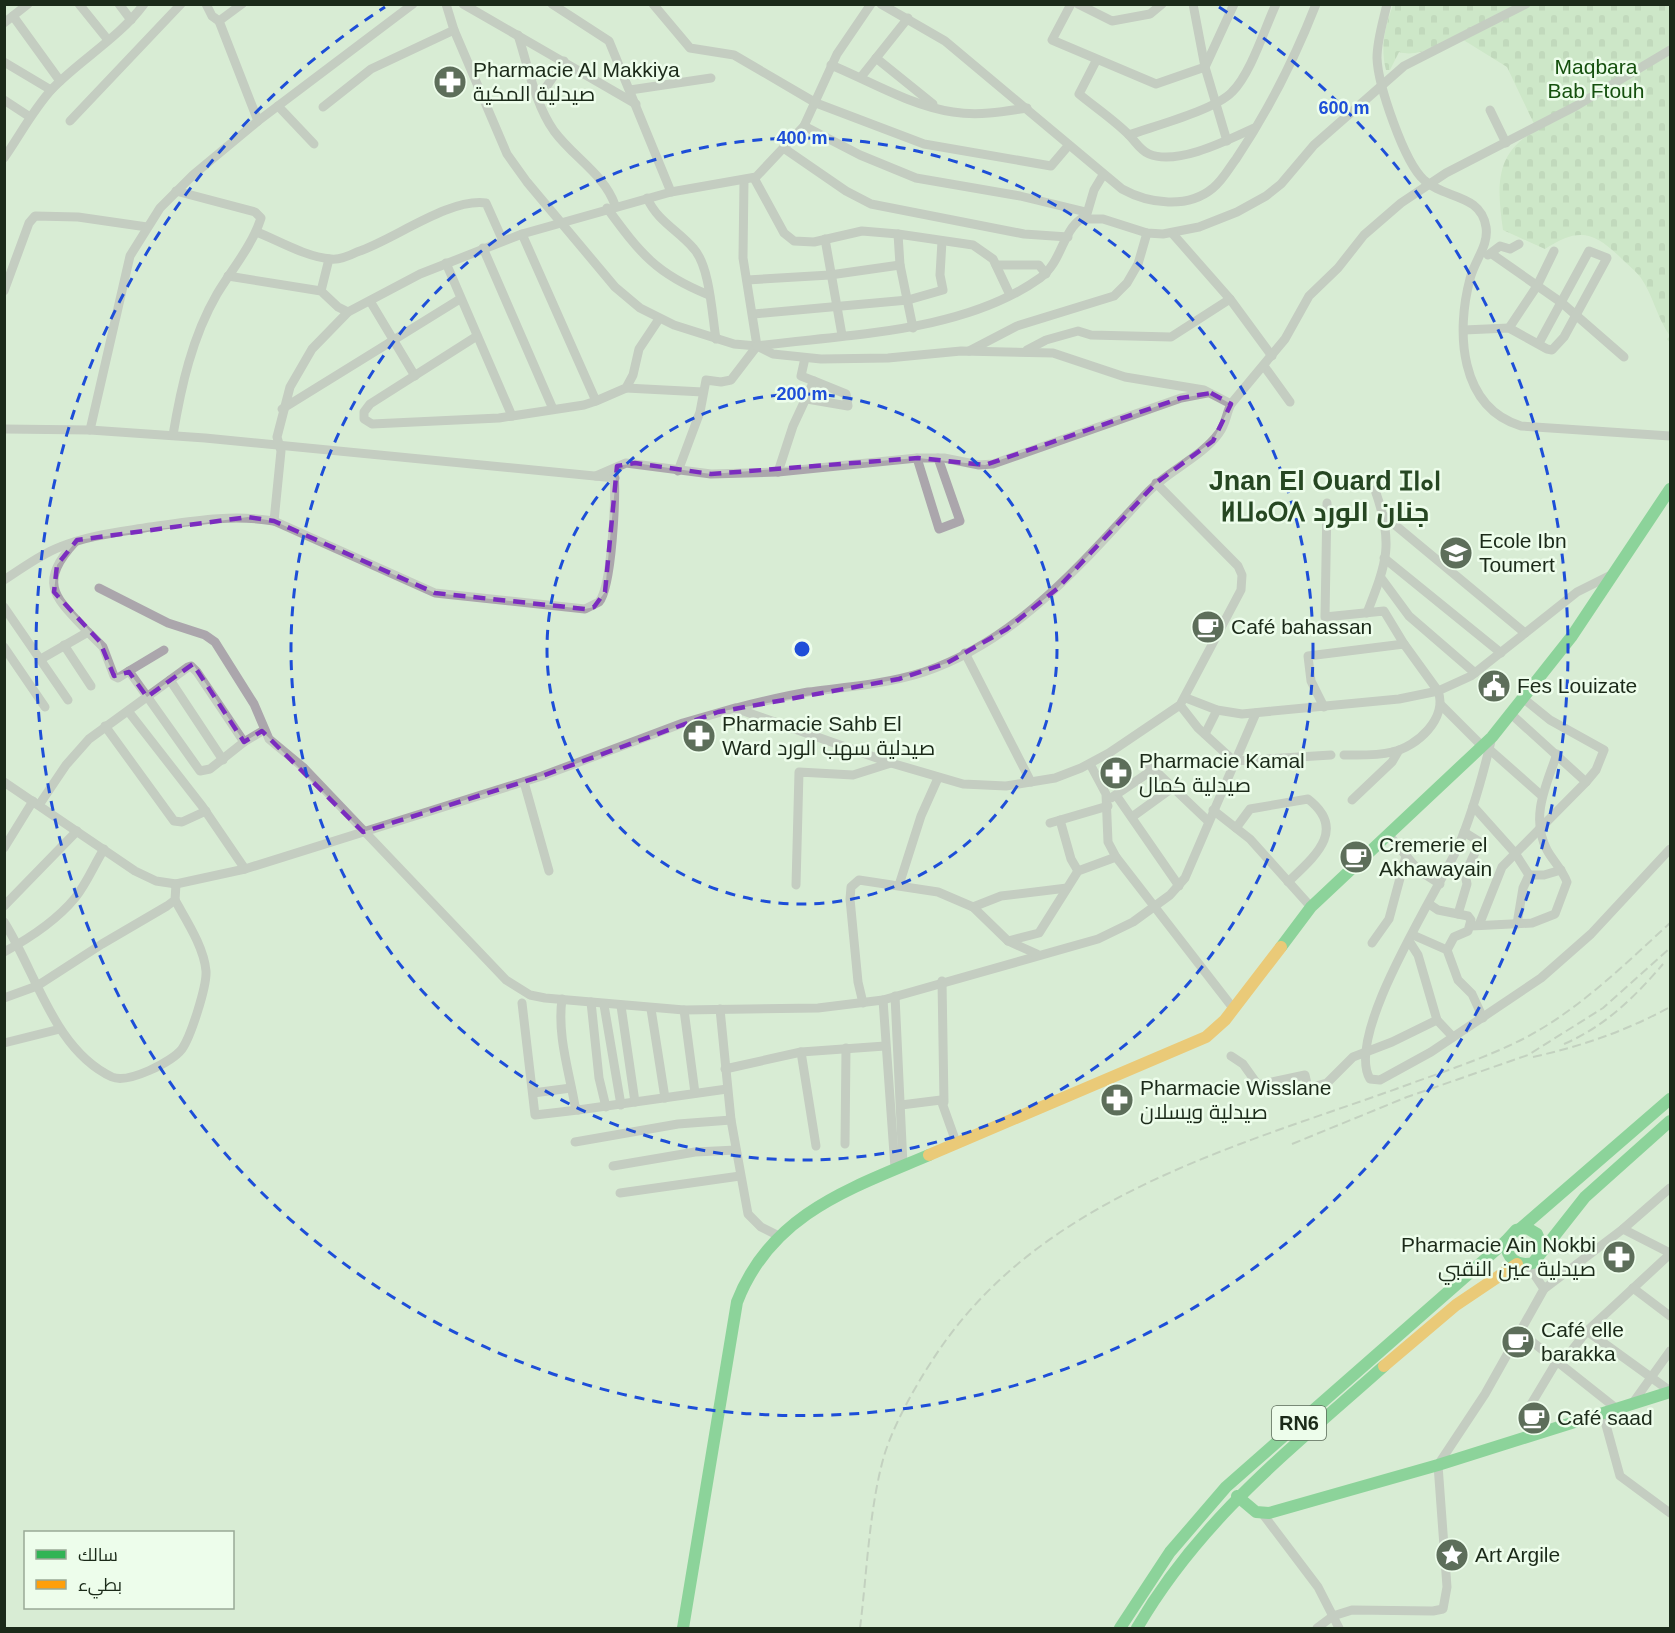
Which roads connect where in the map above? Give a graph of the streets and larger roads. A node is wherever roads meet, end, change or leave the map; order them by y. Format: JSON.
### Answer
{"nodes":[{"id":1,"x":28,"y":4,"type":"edge"},
{"id":2,"x":79,"y":4,"type":"edge"},
{"id":3,"x":118,"y":4,"type":"edge"},
{"id":4,"x":144,"y":4,"type":"edge"},
{"id":5,"x":181,"y":4,"type":"edge"},
{"id":6,"x":206,"y":4,"type":"edge"},
{"id":7,"x":242,"y":4,"type":"edge"},
{"id":8,"x":413,"y":4,"type":"edge"},
{"id":9,"x":446,"y":4,"type":"edge"},
{"id":10,"x":463,"y":4,"type":"edge"},
{"id":11,"x":552,"y":4,"type":"edge"},
{"id":12,"x":652,"y":4,"type":"edge"},
{"id":13,"x":871,"y":4,"type":"edge"},
{"id":14,"x":881,"y":4,"type":"edge"},
{"id":15,"x":1071,"y":4,"type":"edge"},
{"id":16,"x":1078,"y":4,"type":"edge"},
{"id":17,"x":1162,"y":4,"type":"edge"},
{"id":18,"x":1193,"y":4,"type":"edge"},
{"id":19,"x":1234,"y":4,"type":"edge"},
{"id":20,"x":1276,"y":4,"type":"edge"},
{"id":21,"x":1316,"y":4,"type":"edge"},
{"id":22,"x":1387,"y":4,"type":"edge"},
{"id":23,"x":1526,"y":4,"type":"edge"},
{"id":24,"x":14,"y":16,"type":"junction"},
{"id":25,"x":908,"y":18,"type":"junction"},
{"id":26,"x":131,"y":20,"type":"junction"},
{"id":27,"x":219,"y":21,"type":"junction"},
{"id":28,"x":4,"y":23,"type":"edge"},
{"id":29,"x":454,"y":30,"type":"junction"},
{"id":30,"x":518,"y":35,"type":"junction"},
{"id":31,"x":108,"y":40,"type":"junction"},
{"id":32,"x":1671,"y":50,"type":"edge"},
{"id":33,"x":876,"y":58,"type":"junction"},
{"id":34,"x":564,"y":61,"type":"junction"},
{"id":35,"x":1096,"y":61,"type":"junction"},
{"id":36,"x":4,"y":62,"type":"edge"},
{"id":37,"x":831,"y":65,"type":"junction"},
{"id":38,"x":1205,"y":67,"type":"junction"},
{"id":39,"x":861,"y":77,"type":"junction"},
{"id":40,"x":711,"y":78,"type":"dead end"},
{"id":41,"x":60,"y":81,"type":"junction"},
{"id":42,"x":1382,"y":84,"type":"junction"},
{"id":43,"x":51,"y":90,"type":"junction"},
{"id":44,"x":630,"y":90,"type":"junction"},
{"id":45,"x":538,"y":99,"type":"junction"},
{"id":46,"x":4,"y":100,"type":"edge"},
{"id":47,"x":816,"y":103,"type":"junction"},
{"id":48,"x":1215,"y":103,"type":"junction"},
{"id":49,"x":636,"y":104,"type":"junction"},
{"id":50,"x":278,"y":106,"type":"junction"},
{"id":51,"x":323,"y":107,"type":"dead end"},
{"id":52,"x":1027,"y":108,"type":"junction"},
{"id":53,"x":938,"y":109,"type":"junction"},
{"id":54,"x":1490,"y":110,"type":"dead end"},
{"id":55,"x":30,"y":117,"type":"junction"},
{"id":56,"x":70,"y":121,"type":"dead end"},
{"id":57,"x":258,"y":121,"type":"junction"},
{"id":58,"x":804,"y":126,"type":"junction"},
{"id":59,"x":1255,"y":128,"type":"junction"},
{"id":60,"x":1129,"y":135,"type":"junction"},
{"id":61,"x":1227,"y":141,"type":"junction"},
{"id":62,"x":1506,"y":142,"type":"junction"},
{"id":63,"x":314,"y":144,"type":"dead end"},
{"id":64,"x":1068,"y":146,"type":"junction"},
{"id":65,"x":785,"y":149,"type":"junction"},
{"id":66,"x":4,"y":158,"type":"edge"},
{"id":67,"x":1103,"y":175,"type":"junction"},
{"id":68,"x":754,"y":178,"type":"junction"},
{"id":69,"x":744,"y":180,"type":"junction"},
{"id":70,"x":1429,"y":184,"type":"junction"},
{"id":71,"x":176,"y":191,"type":"junction"},
{"id":72,"x":671,"y":192,"type":"junction"},
{"id":73,"x":647,"y":198,"type":"junction"},
{"id":74,"x":611,"y":207,"type":"junction"},
{"id":75,"x":1086,"y":215,"type":"junction"},
{"id":76,"x":561,"y":221,"type":"junction"},
{"id":77,"x":147,"y":227,"type":"junction"},
{"id":78,"x":256,"y":232,"type":"junction"},
{"id":79,"x":1147,"y":233,"type":"junction"},
{"id":80,"x":1172,"y":233,"type":"junction"},
{"id":81,"x":522,"y":234,"type":"junction"},
{"id":82,"x":898,"y":234,"type":"junction"},
{"id":83,"x":1068,"y":237,"type":"junction"},
{"id":84,"x":825,"y":239,"type":"junction"},
{"id":85,"x":503,"y":241,"type":"junction"},
{"id":86,"x":942,"y":241,"type":"junction"},
{"id":87,"x":1519,"y":244,"type":"dead end"},
{"id":88,"x":483,"y":249,"type":"junction"},
{"id":89,"x":1554,"y":251,"type":"dead end"},
{"id":90,"x":1492,"y":254,"type":"junction"},
{"id":91,"x":1479,"y":256,"type":"junction"},
{"id":92,"x":329,"y":259,"type":"junction"},
{"id":93,"x":446,"y":263,"type":"junction"},
{"id":94,"x":900,"y":265,"type":"junction"},
{"id":95,"x":996,"y":265,"type":"junction"},
{"id":96,"x":1046,"y":274,"type":"junction"},
{"id":97,"x":830,"y":275,"type":"junction"},
{"id":98,"x":228,"y":276,"type":"junction"},
{"id":99,"x":747,"y":280,"type":"junction"},
{"id":100,"x":1537,"y":286,"type":"junction"},
{"id":101,"x":4,"y":291,"type":"edge"},
{"id":102,"x":321,"y":291,"type":"junction"},
{"id":103,"x":709,"y":295,"type":"junction"},
{"id":104,"x":1010,"y":295,"type":"junction"},
{"id":105,"x":1230,"y":298,"type":"junction"},
{"id":106,"x":460,"y":299,"type":"junction"},
{"id":107,"x":908,"y":300,"type":"junction"},
{"id":108,"x":370,"y":301,"type":"junction"},
{"id":109,"x":1562,"y":303,"type":"junction"},
{"id":110,"x":836,"y":309,"type":"junction"},
{"id":111,"x":348,"y":312,"type":"junction"},
{"id":112,"x":754,"y":314,"type":"junction"},
{"id":113,"x":1576,"y":315,"type":"junction"},
{"id":114,"x":659,"y":319,"type":"junction"},
{"id":115,"x":913,"y":328,"type":"junction"},
{"id":116,"x":1509,"y":328,"type":"junction"},
{"id":117,"x":1464,"y":330,"type":"junction"},
{"id":118,"x":842,"y":335,"type":"junction"},
{"id":119,"x":477,"y":336,"type":"junction"},
{"id":120,"x":716,"y":339,"type":"junction"},
{"id":121,"x":392,"y":341,"type":"junction"},
{"id":122,"x":1539,"y":343,"type":"junction"},
{"id":123,"x":757,"y":345,"type":"junction"},
{"id":124,"x":1027,"y":350,"type":"junction"},
{"id":125,"x":969,"y":351,"type":"junction"},
{"id":126,"x":1272,"y":356,"type":"junction"},
{"id":127,"x":1624,"y":357,"type":"dead end"},
{"id":128,"x":805,"y":358,"type":"junction"},
{"id":129,"x":1264,"y":366,"type":"junction"},
{"id":130,"x":415,"y":376,"type":"junction"},
{"id":131,"x":814,"y":381,"type":"junction"},
{"id":132,"x":626,"y":388,"type":"junction"},
{"id":133,"x":703,"y":392,"type":"junction"},
{"id":134,"x":1211,"y":393,"type":"junction"},
{"id":135,"x":807,"y":399,"type":"junction"},
{"id":136,"x":596,"y":401,"type":"junction"},
{"id":137,"x":1290,"y":402,"type":"dead end"},
{"id":138,"x":1231,"y":404,"type":"junction"},
{"id":139,"x":282,"y":409,"type":"junction"},
{"id":140,"x":553,"y":409,"type":"junction"},
{"id":141,"x":512,"y":416,"type":"junction"},
{"id":142,"x":4,"y":429,"type":"edge"},
{"id":143,"x":90,"y":430,"type":"junction"},
{"id":144,"x":173,"y":435,"type":"junction"},
{"id":145,"x":1671,"y":436,"type":"edge"},
{"id":146,"x":279,"y":444,"type":"junction"},
{"id":147,"x":917,"y":458,"type":"junction"},
{"id":148,"x":938,"y":458,"type":"junction"},
{"id":149,"x":614,"y":467,"type":"junction"},
{"id":150,"x":678,"y":471,"type":"junction"},
{"id":151,"x":778,"y":472,"type":"junction"},
{"id":152,"x":596,"y":476,"type":"junction"},
{"id":153,"x":615,"y":478,"type":"junction"},
{"id":154,"x":1156,"y":483,"type":"junction"},
{"id":155,"x":1671,"y":489,"type":"edge"},
{"id":156,"x":1375,"y":490,"type":"dead end"},
{"id":157,"x":1327,"y":503,"type":"dead end"},
{"id":158,"x":1383,"y":515,"type":"junction"},
{"id":159,"x":274,"y":521,"type":"junction"},
{"id":160,"x":77,"y":540,"type":"junction"},
{"id":161,"x":1384,"y":558,"type":"junction"},
{"id":162,"x":1615,"y":573,"type":"junction"},
{"id":163,"x":1381,"y":578,"type":"junction"},
{"id":164,"x":4,"y":580,"type":"edge"},
{"id":165,"x":99,"y":588,"type":"dead end"},
{"id":166,"x":1396,"y":601,"type":"junction"},
{"id":167,"x":4,"y":607,"type":"edge"},
{"id":168,"x":1384,"y":611,"type":"junction"},
{"id":169,"x":1367,"y":613,"type":"junction"},
{"id":170,"x":88,"y":632,"type":"junction"},
{"id":171,"x":1525,"y":633,"type":"junction"},
{"id":172,"x":1404,"y":644,"type":"junction"},
{"id":173,"x":64,"y":645,"type":"junction"},
{"id":174,"x":4,"y":646,"type":"edge"},
{"id":175,"x":164,"y":650,"type":"dead end"},
{"id":176,"x":965,"y":653,"type":"junction"},
{"id":177,"x":1501,"y":653,"type":"junction"},
{"id":178,"x":41,"y":659,"type":"junction"},
{"id":179,"x":129,"y":671,"type":"junction"},
{"id":180,"x":1475,"y":673,"type":"junction"},
{"id":181,"x":170,"y":680,"type":"junction"},
{"id":182,"x":91,"y":686,"type":"dead end"},
{"id":183,"x":1438,"y":691,"type":"junction"},
{"id":184,"x":147,"y":697,"type":"junction"},
{"id":185,"x":1524,"y":699,"type":"junction"},
{"id":186,"x":68,"y":700,"type":"dead end"},
{"id":187,"x":1183,"y":702,"type":"junction"},
{"id":188,"x":1441,"y":705,"type":"junction"},
{"id":189,"x":45,"y":707,"type":"dead end"},
{"id":190,"x":735,"y":708,"type":"junction"},
{"id":191,"x":1324,"y":708,"type":"junction"},
{"id":192,"x":1217,"y":710,"type":"junction"},
{"id":193,"x":128,"y":711,"type":"junction"},
{"id":194,"x":1256,"y":713,"type":"junction"},
{"id":195,"x":1511,"y":714,"type":"junction"},
{"id":196,"x":105,"y":726,"type":"junction"},
{"id":197,"x":264,"y":730,"type":"junction"},
{"id":198,"x":1205,"y":734,"type":"junction"},
{"id":199,"x":244,"y":742,"type":"junction"},
{"id":200,"x":1488,"y":744,"type":"junction"},
{"id":201,"x":1399,"y":750,"type":"junction"},
{"id":202,"x":1557,"y":754,"type":"junction"},
{"id":203,"x":1331,"y":755,"type":"dead end"},
{"id":204,"x":1344,"y":755,"type":"dead end"},
{"id":205,"x":224,"y":760,"type":"junction"},
{"id":206,"x":1144,"y":760,"type":"dead end"},
{"id":207,"x":1234,"y":761,"type":"junction"},
{"id":208,"x":891,"y":763,"type":"junction"},
{"id":209,"x":1090,"y":764,"type":"junction"},
{"id":210,"x":1154,"y":769,"type":"junction"},
{"id":211,"x":938,"y":778,"type":"junction"},
{"id":212,"x":4,"y":782,"type":"edge"},
{"id":213,"x":524,"y":782,"type":"junction"},
{"id":214,"x":1031,"y":782,"type":"junction"},
{"id":215,"x":1586,"y":782,"type":"junction"},
{"id":216,"x":1172,"y":788,"type":"junction"},
{"id":217,"x":1116,"y":795,"type":"junction"},
{"id":218,"x":1542,"y":796,"type":"junction"},
{"id":219,"x":1352,"y":800,"type":"dead end"},
{"id":220,"x":36,"y":803,"type":"junction"},
{"id":221,"x":1108,"y":804,"type":"junction"},
{"id":222,"x":1473,"y":806,"type":"junction"},
{"id":223,"x":1213,"y":810,"type":"junction"},
{"id":224,"x":206,"y":811,"type":"junction"},
{"id":225,"x":1132,"y":817,"type":"junction"},
{"id":226,"x":1060,"y":820,"type":"junction"},
{"id":227,"x":1208,"y":821,"type":"junction"},
{"id":228,"x":1050,"y":823,"type":"dead end"},
{"id":229,"x":1236,"y":828,"type":"junction"},
{"id":230,"x":1539,"y":828,"type":"junction"},
{"id":231,"x":77,"y":831,"type":"junction"},
{"id":232,"x":363,"y":832,"type":"junction"},
{"id":233,"x":1464,"y":832,"type":"junction"},
{"id":234,"x":1388,"y":834,"type":"junction"},
{"id":235,"x":4,"y":848,"type":"edge"},
{"id":236,"x":104,"y":849,"type":"junction"},
{"id":237,"x":1671,"y":849,"type":"edge"},
{"id":238,"x":1515,"y":853,"type":"junction"},
{"id":239,"x":1116,"y":856,"type":"junction"},
{"id":240,"x":1406,"y":856,"type":"junction"},
{"id":241,"x":245,"y":869,"type":"junction"},
{"id":242,"x":1562,"y":870,"type":"junction"},
{"id":243,"x":549,"y":871,"type":"dead end"},
{"id":244,"x":1078,"y":871,"type":"junction"},
{"id":245,"x":1529,"y":875,"type":"junction"},
{"id":246,"x":1288,"y":882,"type":"junction"},
{"id":247,"x":176,"y":884,"type":"junction"},
{"id":248,"x":1440,"y":884,"type":"junction"},
{"id":249,"x":796,"y":885,"type":"dead end"},
{"id":250,"x":899,"y":885,"type":"junction"},
{"id":251,"x":1179,"y":886,"type":"junction"},
{"id":252,"x":1067,"y":888,"type":"junction"},
{"id":253,"x":175,"y":900,"type":"junction"},
{"id":254,"x":1429,"y":904,"type":"junction"},
{"id":255,"x":4,"y":906,"type":"edge"},
{"id":256,"x":973,"y":907,"type":"junction"},
{"id":257,"x":1154,"y":907,"type":"junction"},
{"id":258,"x":1311,"y":907,"type":"junction"},
{"id":259,"x":1458,"y":914,"type":"junction"},
{"id":260,"x":4,"y":922,"type":"edge"},
{"id":261,"x":1517,"y":924,"type":"junction"},
{"id":262,"x":1475,"y":926,"type":"junction"},
{"id":263,"x":1411,"y":938,"type":"junction"},
{"id":264,"x":1008,"y":941,"type":"junction"},
{"id":265,"x":1372,"y":943,"type":"dead end"},
{"id":266,"x":18,"y":944,"type":"junction"},
{"id":267,"x":1447,"y":950,"type":"junction"},
{"id":268,"x":4,"y":952,"type":"edge"},
{"id":269,"x":1036,"y":954,"type":"junction"},
{"id":270,"x":942,"y":981,"type":"junction"},
{"id":271,"x":38,"y":986,"type":"junction"},
{"id":272,"x":895,"y":996,"type":"junction"},
{"id":273,"x":4,"y":998,"type":"edge"},
{"id":274,"x":562,"y":999,"type":"junction"},
{"id":275,"x":883,"y":1000,"type":"junction"},
{"id":276,"x":591,"y":1002,"type":"junction"},
{"id":277,"x":863,"y":1002,"type":"junction"},
{"id":278,"x":522,"y":1003,"type":"dead end"},
{"id":279,"x":604,"y":1005,"type":"dead end"},
{"id":280,"x":621,"y":1006,"type":"junction"},
{"id":281,"x":1233,"y":1008,"type":"junction"},
{"id":282,"x":651,"y":1009,"type":"junction"},
{"id":283,"x":720,"y":1009,"type":"junction"},
{"id":284,"x":684,"y":1010,"type":"junction"},
{"id":285,"x":1483,"y":1018,"type":"junction"},
{"id":286,"x":1437,"y":1020,"type":"junction"},
{"id":287,"x":60,"y":1029,"type":"junction"},
{"id":288,"x":1454,"y":1037,"type":"junction"},
{"id":289,"x":4,"y":1042,"type":"edge"},
{"id":290,"x":885,"y":1046,"type":"junction"},
{"id":291,"x":846,"y":1048,"type":"junction"},
{"id":292,"x":1367,"y":1051,"type":"junction"},
{"id":293,"x":801,"y":1052,"type":"junction"},
{"id":294,"x":1231,"y":1056,"type":"dead end"},
{"id":295,"x":725,"y":1069,"type":"junction"},
{"id":296,"x":571,"y":1088,"type":"junction"},
{"id":297,"x":727,"y":1089,"type":"junction"},
{"id":298,"x":533,"y":1093,"type":"junction"},
{"id":299,"x":695,"y":1093,"type":"junction"},
{"id":300,"x":665,"y":1098,"type":"junction"},
{"id":301,"x":1671,"y":1099,"type":"edge"},
{"id":302,"x":635,"y":1102,"type":"junction"},
{"id":303,"x":944,"y":1102,"type":"junction"},
{"id":304,"x":621,"y":1105,"type":"junction"},
{"id":305,"x":901,"y":1105,"type":"junction"},
{"id":306,"x":606,"y":1107,"type":"junction"},
{"id":307,"x":578,"y":1110,"type":"junction"},
{"id":308,"x":731,"y":1120,"type":"junction"},
{"id":309,"x":1671,"y":1121,"type":"edge"},
{"id":310,"x":575,"y":1142,"type":"dead end"},
{"id":311,"x":956,"y":1142,"type":"junction"},
{"id":312,"x":845,"y":1144,"type":"dead end"},
{"id":313,"x":816,"y":1146,"type":"dead end"},
{"id":314,"x":736,"y":1149,"type":"junction"},
{"id":315,"x":613,"y":1166,"type":"dead end"},
{"id":316,"x":899,"y":1167,"type":"junction"},
{"id":317,"x":741,"y":1176,"type":"junction"},
{"id":318,"x":1671,"y":1188,"type":"edge"},
{"id":319,"x":621,"y":1193,"type":"dead end"},
{"id":320,"x":1521,"y":1228,"type":"junction"},
{"id":321,"x":1623,"y":1229,"type":"junction"},
{"id":322,"x":779,"y":1236,"type":"junction"},
{"id":323,"x":1506,"y":1241,"type":"junction"},
{"id":324,"x":1543,"y":1249,"type":"junction"},
{"id":325,"x":1671,"y":1254,"type":"edge"},
{"id":326,"x":1523,"y":1264,"type":"junction"},
{"id":327,"x":1633,"y":1288,"type":"junction"},
{"id":328,"x":1544,"y":1289,"type":"junction"},
{"id":329,"x":1671,"y":1316,"type":"edge"},
{"id":330,"x":1587,"y":1331,"type":"junction"},
{"id":331,"x":1520,"y":1332,"type":"junction"},
{"id":332,"x":1671,"y":1351,"type":"edge"},
{"id":333,"x":1559,"y":1363,"type":"junction"},
{"id":334,"x":1651,"y":1377,"type":"junction"},
{"id":335,"x":1671,"y":1391,"type":"edge"},
{"id":336,"x":1632,"y":1404,"type":"junction"},
{"id":337,"x":1617,"y":1409,"type":"junction"},
{"id":338,"x":1603,"y":1414,"type":"junction"},
{"id":339,"x":1536,"y":1436,"type":"junction"},
{"id":340,"x":1438,"y":1465,"type":"junction"},
{"id":341,"x":1237,"y":1496,"type":"junction"},
{"id":342,"x":1669,"y":1510,"type":"edge"},
{"id":343,"x":1262,"y":1514,"type":"junction"},
{"id":344,"x":1333,"y":1616,"type":"junction"},
{"id":345,"x":683,"y":1629,"type":"edge"},
{"id":346,"x":1120,"y":1629,"type":"edge"},
{"id":347,"x":1137,"y":1629,"type":"edge"},
{"id":348,"x":1317,"y":1629,"type":"edge"},
{"id":349,"x":1339,"y":1629,"type":"edge"}],
"edges":[{"from":1,"to":24,"type":"street"},
{"from":2,"to":31,"type":"street"},
{"from":3,"to":26,"type":"street"},
{"from":4,"to":26,"type":"street"},
{"from":5,"to":56,"type":"street"},
{"from":6,"to":27,"type":"street"},
{"from":7,"to":27,"type":"street"},
{"from":8,"to":50,"type":"street"},
{"from":9,"to":29,"type":"street"},
{"from":10,"to":30,"type":"street"},
{"from":11,"to":44,"type":"street"},
{"from":12,"to":47,"type":"street"},
{"from":13,"to":37,"type":"street"},
{"from":14,"to":25,"type":"street"},
{"from":15,"to":35,"type":"street"},
{"from":16,"to":17,"type":"street"},
{"from":18,"to":38,"type":"street"},
{"from":19,"to":38,"type":"street"},
{"from":20,"to":48,"type":"street"},
{"from":21,"to":59,"type":"street"},
{"from":22,"to":42,"type":"street"},
{"from":23,"to":42,"type":"street"},
{"from":24,"to":28,"type":"street"},
{"from":24,"to":41,"type":"street"},
{"from":25,"to":33,"type":"street"},
{"from":25,"to":52,"type":"street"},
{"from":26,"to":31,"type":"street"},
{"from":27,"to":57,"type":"street"},
{"from":29,"to":51,"type":"street"},
{"from":29,"to":76,"type":"street"},
{"from":30,"to":34,"type":"street"},
{"from":30,"to":45,"type":"street"},
{"from":31,"to":41,"type":"street"},
{"from":32,"to":62,"type":"street"},
{"from":33,"to":39,"type":"street"},
{"from":33,"to":53,"type":"street"},
{"from":34,"to":45,"type":"street"},
{"from":34,"to":49,"type":"street"},
{"from":35,"to":38,"type":"street"},
{"from":35,"to":60,"type":"street"},
{"from":36,"to":43,"type":"street"},
{"from":37,"to":39,"type":"street"},
{"from":37,"to":47,"type":"street"},
{"from":38,"to":48,"type":"street"},
{"from":39,"to":53,"type":"street"},
{"from":40,"to":44,"type":"street"},
{"from":41,"to":43,"type":"street"},
{"from":42,"to":70,"type":"street"},
{"from":42,"to":80,"type":"street"},
{"from":43,"to":55,"type":"street"},
{"from":44,"to":49,"type":"street"},
{"from":45,"to":74,"type":"street"},
{"from":46,"to":55,"type":"street"},
{"from":47,"to":58,"type":"street"},
{"from":47,"to":64,"type":"street"},
{"from":48,"to":60,"type":"street"},
{"from":48,"to":61,"type":"street"},
{"from":49,"to":72,"type":"street"},
{"from":50,"to":57,"type":"street"},
{"from":50,"to":63,"type":"street"},
{"from":52,"to":53,"type":"street"},
{"from":52,"to":64,"type":"street"},
{"from":54,"to":62,"type":"street"},
{"from":55,"to":66,"type":"street"},
{"from":57,"to":71,"type":"street"},
{"from":58,"to":65,"type":"street"},
{"from":58,"to":75,"type":"street"},
{"from":59,"to":61,"type":"street"},
{"from":59,"to":67,"type":"street"},
{"from":60,"to":61,"type":"street"},
{"from":62,"to":70,"type":"street"},
{"from":64,"to":67,"type":"street"},
{"from":65,"to":68,"type":"street"},
{"from":65,"to":83,"type":"street"},
{"from":67,"to":75,"type":"street"},
{"from":68,"to":69,"type":"street"},
{"from":68,"to":84,"type":"street"},
{"from":69,"to":72,"type":"street"},
{"from":69,"to":99,"type":"street"},
{"from":70,"to":91,"type":"street"},
{"from":70,"to":126,"type":"street"},
{"from":71,"to":77,"type":"street"},
{"from":71,"to":78,"type":"street"},
{"from":72,"to":73,"type":"street"},
{"from":73,"to":74,"type":"street"},
{"from":73,"to":103,"type":"street"},
{"from":74,"to":76,"type":"street"},
{"from":74,"to":103,"type":"street"},
{"from":75,"to":79,"type":"street"},
{"from":75,"to":83,"type":"street"},
{"from":76,"to":81,"type":"street"},
{"from":76,"to":114,"type":"street"},
{"from":77,"to":101,"type":"street"},
{"from":77,"to":143,"type":"street"},
{"from":78,"to":92,"type":"street"},
{"from":78,"to":98,"type":"street"},
{"from":79,"to":80,"type":"street"},
{"from":79,"to":125,"type":"street"},
{"from":80,"to":105,"type":"street"},
{"from":81,"to":85,"type":"street"},
{"from":81,"to":136,"type":"street"},
{"from":82,"to":84,"type":"street"},
{"from":82,"to":86,"type":"street"},
{"from":82,"to":94,"type":"street"},
{"from":83,"to":96,"type":"street"},
{"from":84,"to":97,"type":"street"},
{"from":85,"to":88,"type":"street"},
{"from":85,"to":92,"type":"street"},
{"from":86,"to":95,"type":"street"},
{"from":86,"to":107,"type":"street"},
{"from":87,"to":90,"type":"street"},
{"from":88,"to":93,"type":"street"},
{"from":88,"to":140,"type":"street"},
{"from":89,"to":100,"type":"street"},
{"from":90,"to":91,"type":"street"},
{"from":90,"to":100,"type":"street"},
{"from":91,"to":117,"type":"street"},
{"from":92,"to":102,"type":"street"},
{"from":93,"to":106,"type":"street"},
{"from":93,"to":108,"type":"street"},
{"from":94,"to":97,"type":"street"},
{"from":94,"to":107,"type":"street"},
{"from":95,"to":96,"type":"street"},
{"from":95,"to":104,"type":"street"},
{"from":96,"to":104,"type":"street"},
{"from":97,"to":99,"type":"street"},
{"from":97,"to":110,"type":"street"},
{"from":98,"to":102,"type":"street"},
{"from":98,"to":144,"type":"street"},
{"from":99,"to":112,"type":"street"},
{"from":100,"to":109,"type":"street"},
{"from":100,"to":116,"type":"street"},
{"from":102,"to":111,"type":"street"},
{"from":103,"to":120,"type":"street"},
{"from":104,"to":115,"type":"street"},
{"from":105,"to":124,"type":"street"},
{"from":105,"to":126,"type":"street"},
{"from":106,"to":119,"type":"street"},
{"from":106,"to":121,"type":"street"},
{"from":107,"to":110,"type":"street"},
{"from":107,"to":115,"type":"street"},
{"from":108,"to":111,"type":"street"},
{"from":108,"to":121,"type":"street"},
{"from":109,"to":113,"type":"street"},
{"from":109,"to":113,"type":"street"},
{"from":109,"to":122,"type":"street"},
{"from":110,"to":112,"type":"street"},
{"from":110,"to":118,"type":"street"},
{"from":111,"to":139,"type":"street"},
{"from":112,"to":123,"type":"street"},
{"from":113,"to":122,"type":"street"},
{"from":113,"to":127,"type":"street"},
{"from":114,"to":120,"type":"street"},
{"from":114,"to":132,"type":"street"},
{"from":115,"to":118,"type":"street"},
{"from":116,"to":117,"type":"street"},
{"from":116,"to":122,"type":"street"},
{"from":117,"to":145,"type":"street"},
{"from":118,"to":123,"type":"street"},
{"from":119,"to":130,"type":"street"},
{"from":119,"to":141,"type":"street"},
{"from":120,"to":123,"type":"street"},
{"from":121,"to":130,"type":"street"},
{"from":121,"to":139,"type":"street"},
{"from":123,"to":128,"type":"street"},
{"from":123,"to":133,"type":"street"},
{"from":124,"to":125,"type":"street"},
{"from":124,"to":134,"type":"street"},
{"from":125,"to":128,"type":"street"},
{"from":126,"to":129,"type":"street"},
{"from":128,"to":131,"type":"street"},
{"from":129,"to":137,"type":"street"},
{"from":129,"to":138,"type":"street"},
{"from":130,"to":141,"type":"street"},
{"from":131,"to":135,"type":"street"},
{"from":131,"to":135,"type":"street"},
{"from":132,"to":133,"type":"street"},
{"from":132,"to":136,"type":"street"},
{"from":133,"to":150,"type":"street"},
{"from":134,"to":138,"type":"street"},
{"from":134,"to":148,"type":"street"},
{"from":135,"to":151,"type":"street"},
{"from":136,"to":140,"type":"street"},
{"from":138,"to":154,"type":"street"},
{"from":139,"to":146,"type":"street"},
{"from":140,"to":141,"type":"street"},
{"from":142,"to":143,"type":"street"},
{"from":143,"to":144,"type":"street"},
{"from":144,"to":146,"type":"street"},
{"from":146,"to":152,"type":"street"},
{"from":146,"to":159,"type":"street"},
{"from":147,"to":148,"type":"street"},
{"from":147,"to":148,"type":"street"},
{"from":147,"to":151,"type":"street"},
{"from":149,"to":150,"type":"street"},
{"from":149,"to":152,"type":"street"},
{"from":149,"to":153,"type":"street"},
{"from":150,"to":151,"type":"street"},
{"from":152,"to":153,"type":"street"},
{"from":153,"to":159,"type":"street"},
{"from":154,"to":176,"type":"street"},
{"from":154,"to":187,"type":"street"},
{"from":155,"to":162,"type":"street"},
{"from":156,"to":158,"type":"street"},
{"from":157,"to":169,"type":"street"},
{"from":158,"to":161,"type":"street"},
{"from":158,"to":171,"type":"street"},
{"from":159,"to":160,"type":"street"},
{"from":160,"to":164,"type":"street"},
{"from":160,"to":170,"type":"street"},
{"from":161,"to":163,"type":"street"},
{"from":161,"to":177,"type":"street"},
{"from":162,"to":171,"type":"street"},
{"from":162,"to":185,"type":"street"},
{"from":163,"to":166,"type":"street"},
{"from":163,"to":169,"type":"street"},
{"from":165,"to":197,"type":"street"},
{"from":166,"to":168,"type":"street"},
{"from":166,"to":180,"type":"street"},
{"from":167,"to":178,"type":"street"},
{"from":168,"to":169,"type":"street"},
{"from":168,"to":172,"type":"street"},
{"from":170,"to":173,"type":"street"},
{"from":170,"to":179,"type":"street"},
{"from":171,"to":177,"type":"street"},
{"from":172,"to":183,"type":"street"},
{"from":172,"to":191,"type":"street"},
{"from":173,"to":178,"type":"street"},
{"from":173,"to":182,"type":"street"},
{"from":174,"to":189,"type":"street"},
{"from":175,"to":179,"type":"street"},
{"from":176,"to":190,"type":"street"},
{"from":176,"to":214,"type":"street"},
{"from":177,"to":180,"type":"street"},
{"from":178,"to":186,"type":"street"},
{"from":179,"to":184,"type":"street"},
{"from":180,"to":183,"type":"street"},
{"from":181,"to":184,"type":"street"},
{"from":181,"to":199,"type":"street"},
{"from":181,"to":205,"type":"street"},
{"from":183,"to":188,"type":"street"},
{"from":183,"to":191,"type":"street"},
{"from":184,"to":193,"type":"street"},
{"from":184,"to":205,"type":"street"},
{"from":185,"to":195,"type":"street"},
{"from":185,"to":215,"type":"street"},
{"from":187,"to":192,"type":"street"},
{"from":187,"to":198,"type":"street"},
{"from":187,"to":209,"type":"street"},
{"from":188,"to":200,"type":"street"},
{"from":188,"to":201,"type":"street"},
{"from":190,"to":208,"type":"street"},
{"from":190,"to":213,"type":"street"},
{"from":191,"to":194,"type":"street"},
{"from":192,"to":194,"type":"street"},
{"from":192,"to":198,"type":"street"},
{"from":193,"to":196,"type":"street"},
{"from":193,"to":224,"type":"street"},
{"from":194,"to":207,"type":"street"},
{"from":195,"to":200,"type":"street"},
{"from":195,"to":202,"type":"street"},
{"from":196,"to":220,"type":"street"},
{"from":196,"to":224,"type":"street"},
{"from":197,"to":199,"type":"street"},
{"from":197,"to":232,"type":"street"},
{"from":198,"to":207,"type":"street"},
{"from":199,"to":205,"type":"street"},
{"from":200,"to":218,"type":"street"},
{"from":200,"to":222,"type":"street"},
{"from":200,"to":234,"type":"street"},
{"from":201,"to":204,"type":"street"},
{"from":201,"to":219,"type":"street"},
{"from":202,"to":215,"type":"street"},
{"from":202,"to":218,"type":"street"},
{"from":203,"to":207,"type":"street"},
{"from":206,"to":210,"type":"street"},
{"from":207,"to":223,"type":"street"},
{"from":208,"to":211,"type":"street"},
{"from":208,"to":249,"type":"street"},
{"from":209,"to":214,"type":"street"},
{"from":209,"to":221,"type":"street"},
{"from":210,"to":216,"type":"street"},
{"from":210,"to":217,"type":"street"},
{"from":211,"to":214,"type":"street"},
{"from":211,"to":250,"type":"street"},
{"from":212,"to":220,"type":"street"},
{"from":213,"to":232,"type":"street"},
{"from":213,"to":243,"type":"street"},
{"from":215,"to":230,"type":"street"},
{"from":216,"to":225,"type":"street"},
{"from":216,"to":227,"type":"street"},
{"from":217,"to":221,"type":"street"},
{"from":217,"to":225,"type":"street"},
{"from":218,"to":230,"type":"street"},
{"from":220,"to":231,"type":"street"},
{"from":220,"to":235,"type":"street"},
{"from":221,"to":226,"type":"street"},
{"from":221,"to":239,"type":"street"},
{"from":222,"to":233,"type":"street"},
{"from":222,"to":238,"type":"street"},
{"from":223,"to":227,"type":"street"},
{"from":223,"to":229,"type":"street"},
{"from":224,"to":241,"type":"street"},
{"from":225,"to":251,"type":"street"},
{"from":226,"to":228,"type":"street"},
{"from":226,"to":244,"type":"street"},
{"from":227,"to":251,"type":"street"},
{"from":229,"to":246,"type":"street"},
{"from":229,"to":246,"type":"street"},
{"from":230,"to":238,"type":"street"},
{"from":230,"to":242,"type":"street"},
{"from":231,"to":236,"type":"street"},
{"from":231,"to":255,"type":"street"},
{"from":232,"to":241,"type":"street"},
{"from":232,"to":274,"type":"street"},
{"from":233,"to":248,"type":"street"},
{"from":233,"to":259,"type":"street"},
{"from":234,"to":240,"type":"street"},
{"from":234,"to":258,"type":"street"},
{"from":236,"to":247,"type":"street"},
{"from":236,"to":266,"type":"street"},
{"from":237,"to":285,"type":"street"},
{"from":238,"to":245,"type":"street"},
{"from":238,"to":262,"type":"street"},
{"from":239,"to":244,"type":"street"},
{"from":239,"to":257,"type":"street"},
{"from":240,"to":248,"type":"street"},
{"from":240,"to":265,"type":"street"},
{"from":241,"to":247,"type":"street"},
{"from":242,"to":245,"type":"street"},
{"from":242,"to":261,"type":"street"},
{"from":244,"to":252,"type":"street"},
{"from":245,"to":261,"type":"street"},
{"from":246,"to":258,"type":"street"},
{"from":247,"to":253,"type":"street"},
{"from":248,"to":254,"type":"street"},
{"from":250,"to":256,"type":"street"},
{"from":250,"to":277,"type":"street"},
{"from":251,"to":257,"type":"street"},
{"from":252,"to":256,"type":"street"},
{"from":252,"to":264,"type":"street"},
{"from":253,"to":271,"type":"street"},
{"from":253,"to":287,"type":"street"},
{"from":254,"to":259,"type":"street"},
{"from":254,"to":263,"type":"street"},
{"from":256,"to":264,"type":"street"},
{"from":257,"to":269,"type":"street"},
{"from":257,"to":281,"type":"street"},
{"from":258,"to":281,"type":"street"},
{"from":259,"to":262,"type":"street"},
{"from":260,"to":266,"type":"street"},
{"from":261,"to":262,"type":"street"},
{"from":262,"to":267,"type":"street"},
{"from":263,"to":267,"type":"street"},
{"from":263,"to":286,"type":"street"},
{"from":263,"to":292,"type":"street"},
{"from":264,"to":269,"type":"street"},
{"from":266,"to":268,"type":"street"},
{"from":266,"to":271,"type":"street"},
{"from":267,"to":285,"type":"street"},
{"from":269,"to":270,"type":"street"},
{"from":270,"to":272,"type":"street"},
{"from":270,"to":303,"type":"street"},
{"from":271,"to":273,"type":"street"},
{"from":271,"to":287,"type":"street"},
{"from":272,"to":275,"type":"street"},
{"from":272,"to":305,"type":"street"},
{"from":274,"to":276,"type":"street"},
{"from":274,"to":296,"type":"street"},
{"from":275,"to":277,"type":"street"},
{"from":275,"to":290,"type":"street"},
{"from":276,"to":280,"type":"street"},
{"from":276,"to":306,"type":"street"},
{"from":277,"to":283,"type":"street"},
{"from":278,"to":298,"type":"street"},
{"from":279,"to":304,"type":"street"},
{"from":280,"to":282,"type":"street"},
{"from":280,"to":302,"type":"street"},
{"from":281,"to":311,"type":"street"},
{"from":282,"to":284,"type":"street"},
{"from":282,"to":300,"type":"street"},
{"from":283,"to":284,"type":"street"},
{"from":283,"to":295,"type":"street"},
{"from":284,"to":299,"type":"street"},
{"from":285,"to":288,"type":"street"},
{"from":286,"to":288,"type":"street"},
{"from":286,"to":292,"type":"street"},
{"from":287,"to":289,"type":"street"},
{"from":288,"to":292,"type":"street"},
{"from":290,"to":291,"type":"street"},
{"from":290,"to":316,"type":"street"},
{"from":291,"to":293,"type":"street"},
{"from":291,"to":312,"type":"street"},
{"from":292,"to":294,"type":"street"},
{"from":293,"to":295,"type":"street"},
{"from":293,"to":313,"type":"street"},
{"from":295,"to":297,"type":"street"},
{"from":296,"to":298,"type":"street"},
{"from":296,"to":307,"type":"street"},
{"from":297,"to":299,"type":"street"},
{"from":297,"to":308,"type":"street"},
{"from":298,"to":307,"type":"street"},
{"from":299,"to":300,"type":"street"},
{"from":300,"to":302,"type":"street"},
{"from":301,"to":320,"type":"street","number":"RN6"},
{"from":302,"to":304,"type":"street"},
{"from":303,"to":305,"type":"street"},
{"from":303,"to":311,"type":"street"},
{"from":304,"to":306,"type":"street"},
{"from":305,"to":316,"type":"street"},
{"from":306,"to":307,"type":"street"},
{"from":308,"to":310,"type":"street"},
{"from":308,"to":314,"type":"street"},
{"from":309,"to":324,"type":"street","number":"RN6"},
{"from":311,"to":316,"type":"street"},
{"from":314,"to":315,"type":"street"},
{"from":314,"to":317,"type":"street"},
{"from":316,"to":322,"type":"street"},
{"from":317,"to":319,"type":"street"},
{"from":317,"to":322,"type":"street"},
{"from":318,"to":321,"type":"street"},
{"from":320,"to":323,"type":"street","number":"RN6"},
{"from":320,"to":324,"type":"street"},
{"from":321,"to":325,"type":"street"},
{"from":321,"to":328,"type":"street"},
{"from":322,"to":345,"type":"street"},
{"from":323,"to":326,"type":"street"},
{"from":323,"to":346,"type":"street","number":"RN6"},
{"from":324,"to":326,"type":"street","number":"RN6"},
{"from":325,"to":327,"type":"street"},
{"from":326,"to":328,"type":"street"},
{"from":326,"to":341,"type":"street","number":"RN6"},
{"from":327,"to":329,"type":"street"},
{"from":327,"to":330,"type":"street"},
{"from":328,"to":331,"type":"street"},
{"from":330,"to":333,"type":"street"},
{"from":330,"to":334,"type":"street"},
{"from":331,"to":333,"type":"street"},
{"from":331,"to":340,"type":"street"},
{"from":332,"to":334,"type":"street"},
{"from":333,"to":337,"type":"street"},
{"from":333,"to":339,"type":"street"},
{"from":334,"to":335,"type":"street"},
{"from":334,"to":336,"type":"street"},
{"from":335,"to":336,"type":"street"},
{"from":336,"to":337,"type":"street"},
{"from":337,"to":338,"type":"street"},
{"from":338,"to":339,"type":"street"},
{"from":338,"to":342,"type":"street"},
{"from":339,"to":340,"type":"street"},
{"from":340,"to":343,"type":"street"},
{"from":340,"to":344,"type":"street"},
{"from":341,"to":343,"type":"street"},
{"from":341,"to":347,"type":"street","number":"RN6"},
{"from":343,"to":344,"type":"street"},
{"from":344,"to":348,"type":"street"},
{"from":344,"to":349,"type":"street"}]}
